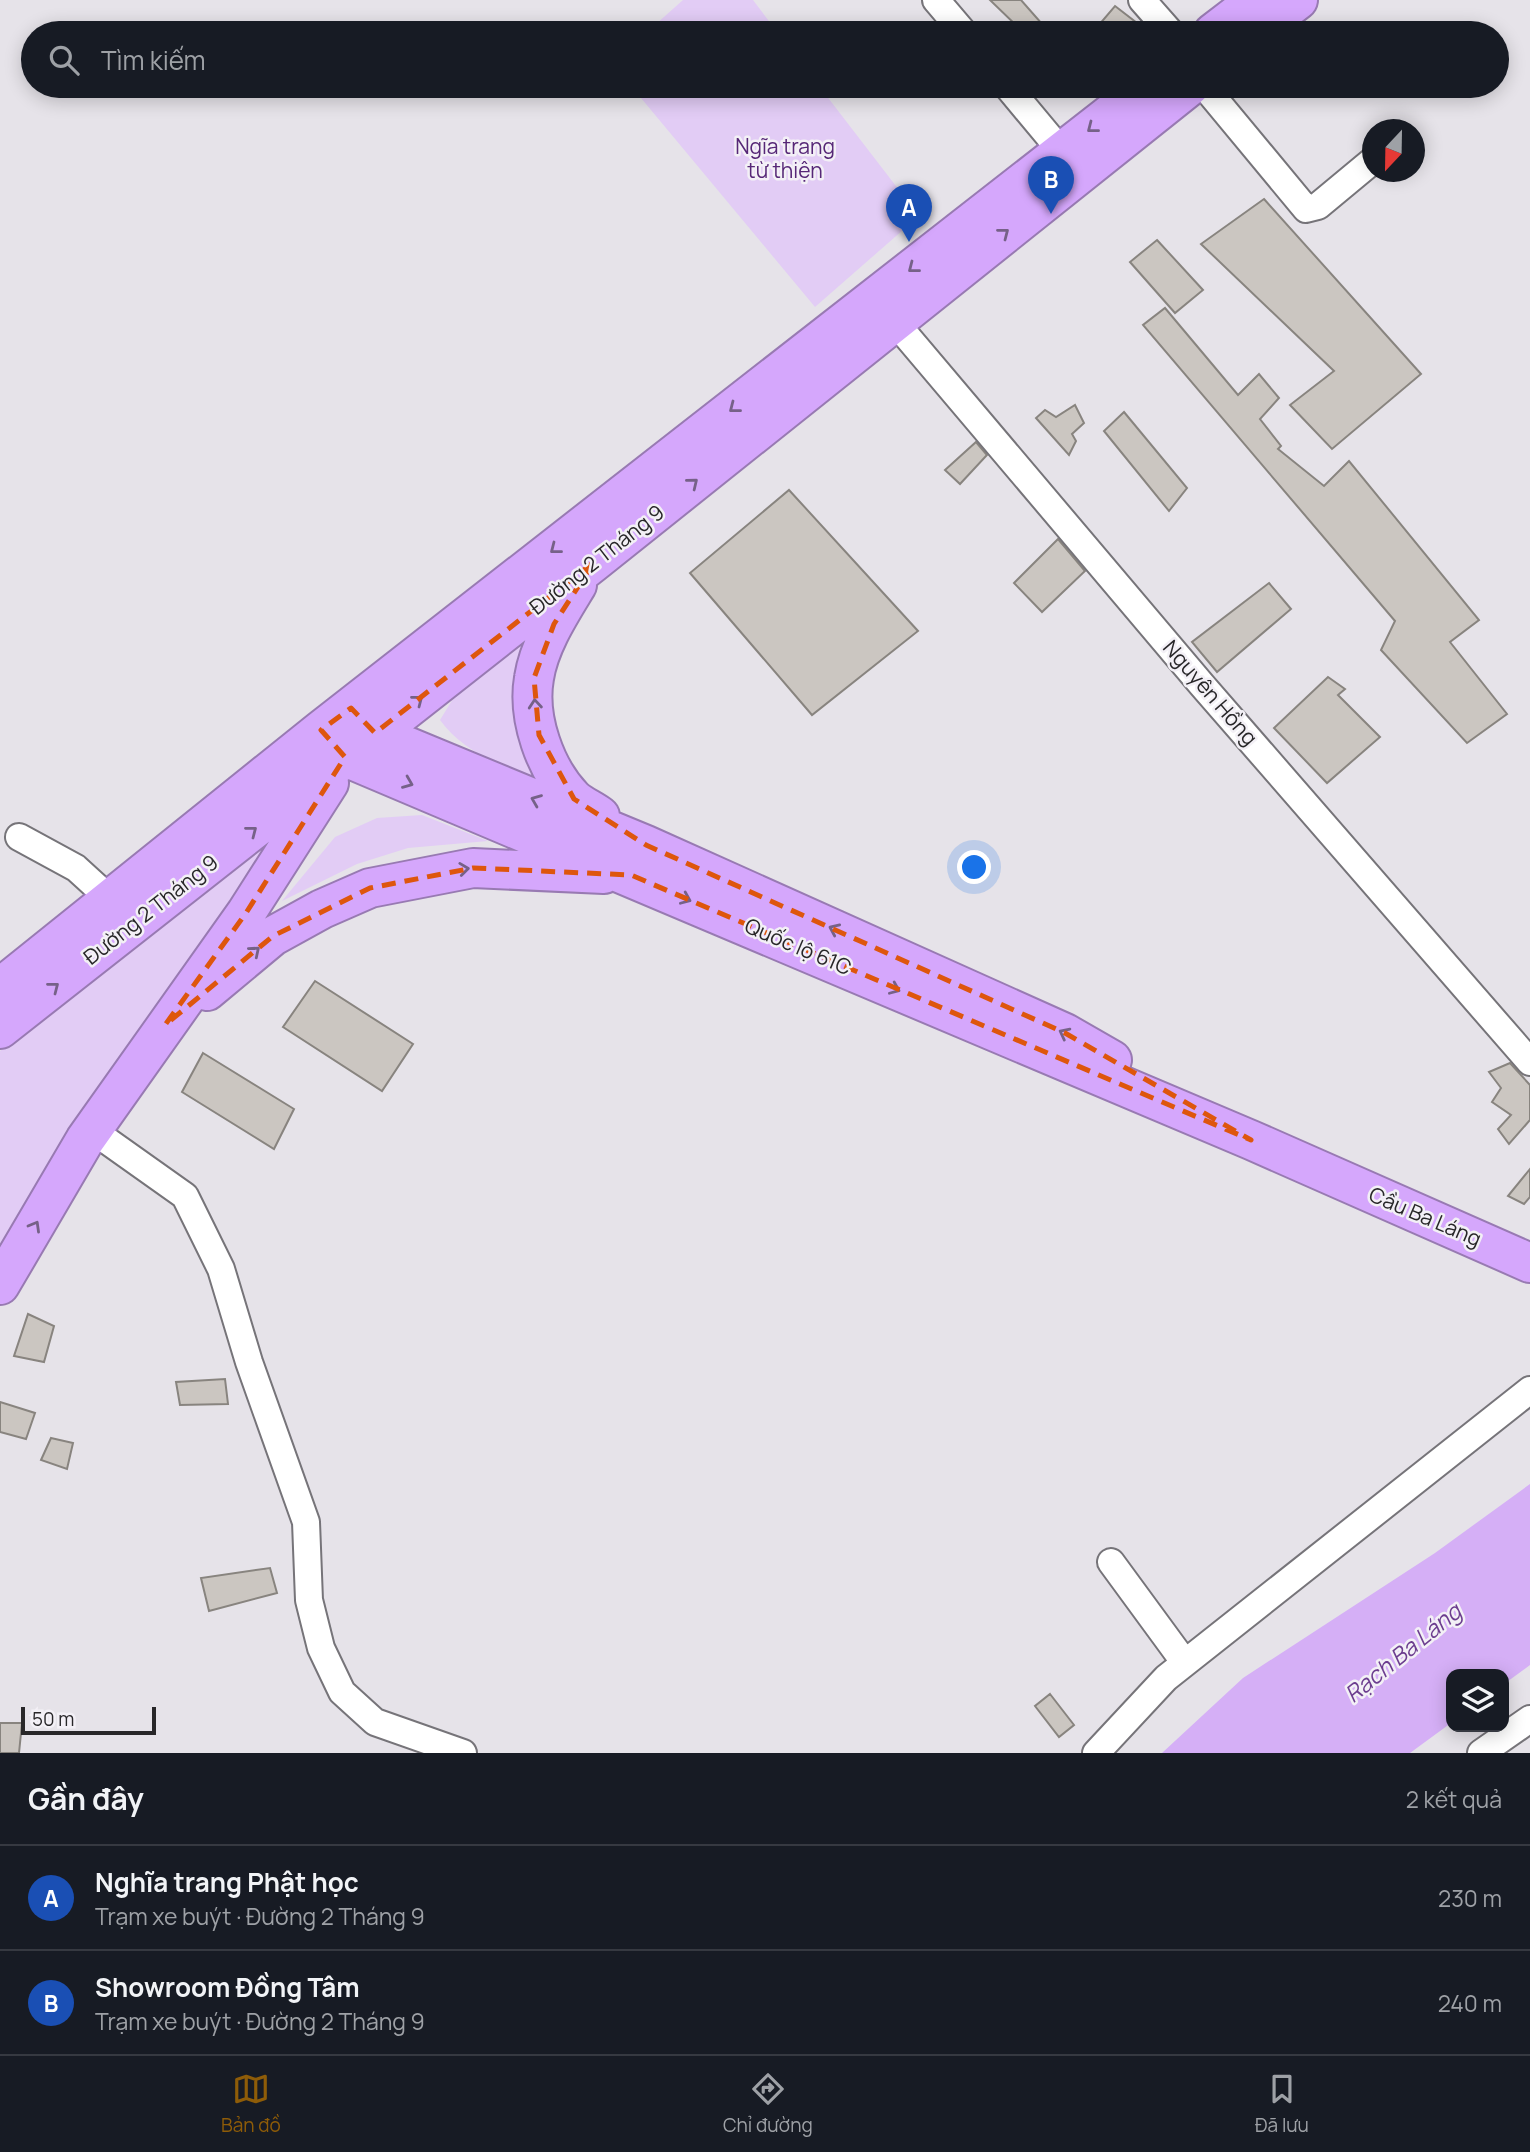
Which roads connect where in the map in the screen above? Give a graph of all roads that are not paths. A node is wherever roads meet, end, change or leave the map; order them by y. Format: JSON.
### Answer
{"nodes":[{"id":1,"x":936,"y":0,"type":"edge"},
{"id":2,"x":1142,"y":0,"type":"edge"},
{"id":3,"x":1256,"y":0,"type":"edge"},
{"id":4,"x":1298,"y":0,"type":"edge"},
{"id":5,"x":954,"y":21,"type":"edge"},
{"id":6,"x":1160,"y":21,"type":"edge"},
{"id":7,"x":1229,"y":21,"type":"edge"},
{"id":8,"x":1271,"y":21,"type":"edge"},
{"id":9,"x":1017,"y":98,"type":"edge"},
{"id":10,"x":1131,"y":98,"type":"edge"},
{"id":11,"x":1174,"y":98,"type":"edge"},
{"id":12,"x":1214,"y":98,"type":"edge"},
{"id":13,"x":1062,"y":152,"type":"junction"},
{"id":14,"x":1362,"y":169,"type":"edge"},
{"id":15,"x":894,"y":321,"type":"junction"},
{"id":16,"x":594,"y":562,"type":"junction"},
{"id":17,"x":363,"y":721,"type":"junction"},
{"id":18,"x":333,"y":744,"type":"junction"},
{"id":19,"x":19,"y":837,"type":"dead end"},
{"id":20,"x":639,"y":860,"type":"junction"},
{"id":21,"x":110,"y":899,"type":"junction"},
{"id":22,"x":0,"y":988,"type":"edge"},
{"id":23,"x":165,"y":1025,"type":"junction"},
{"id":24,"x":0,"y":1029,"type":"edge"},
{"id":25,"x":1530,"y":1062,"type":"edge"},
{"id":26,"x":92,"y":1130,"type":"junction"},
{"id":27,"x":1320,"y":1172,"type":"joint"},
{"id":28,"x":1530,"y":1263,"type":"edge"},
{"id":29,"x":0,"y":1285,"type":"edge"},
{"id":30,"x":1530,"y":1390,"type":"edge"},
{"id":31,"x":1111,"y":1562,"type":"dead end"},
{"id":32,"x":1185,"y":1663,"type":"junction"},
{"id":33,"x":1530,"y":1719,"type":"edge"},
{"id":34,"x":463,"y":1753,"type":"edge"},
{"id":35,"x":1096,"y":1753,"type":"edge"},
{"id":36,"x":1481,"y":1753,"type":"edge"}],
"edges":[{"from":1,"to":5,"type":"street"},
{"from":2,"to":6,"type":"street"},
{"from":3,"to":7,"type":"highway"},
{"from":4,"to":8,"type":"highway"},
{"from":9,"to":13,"type":"street"},
{"from":10,"to":13,"type":"highway","name":"Đường 2 Tháng 9","one_way":true},
{"from":15,"to":11,"type":"highway","name":"Đường 2 Tháng 9","one_way":true},
{"from":12,"to":14,"type":"street"},
{"from":13,"to":17,"type":"highway","name":"Đường 2 Tháng 9","one_way":true},
{"from":16,"to":15,"type":"highway","name":"Đường 2 Tháng 9","one_way":true},
{"from":15,"to":25,"type":"street","name":"Nguyên Hồng"},
{"from":17,"to":16,"type":"highway","name":"Đường 2 Tháng 9","one_way":true},
{"from":20,"to":16,"type":"highway","one_way":true},
{"from":17,"to":18,"type":"highway","name":"Đường 2 Tháng 9"},
{"from":20,"to":17,"type":"highway","name":"Quốc lộ 61C","one_way":true},
{"from":18,"to":20,"type":"highway","name":"Quốc lộ 61C","one_way":true},
{"from":18,"to":21,"type":"highway","name":"Đường 2 Tháng 9"},
{"from":18,"to":23,"type":"highway"},
{"from":24,"to":18,"type":"highway","name":"Đường 2 Tháng 9","one_way":true},
{"from":19,"to":21,"type":"street"},
{"from":23,"to":20,"type":"highway","one_way":true},
{"from":20,"to":27,"type":"highway","name":"Quốc lộ 61C"},
{"from":21,"to":22,"type":"highway","name":"Đường 2 Tháng 9"},
{"from":23,"to":26,"type":"highway"},
{"from":29,"to":26,"type":"highway","one_way":true},
{"from":26,"to":34,"type":"street"},
{"from":27,"to":28,"type":"highway","name":"Cầu Ba Láng"},
{"from":30,"to":32,"type":"street"},
{"from":31,"to":32,"type":"street"},
{"from":32,"to":35,"type":"street"},
{"from":33,"to":36,"type":"street"}]}
